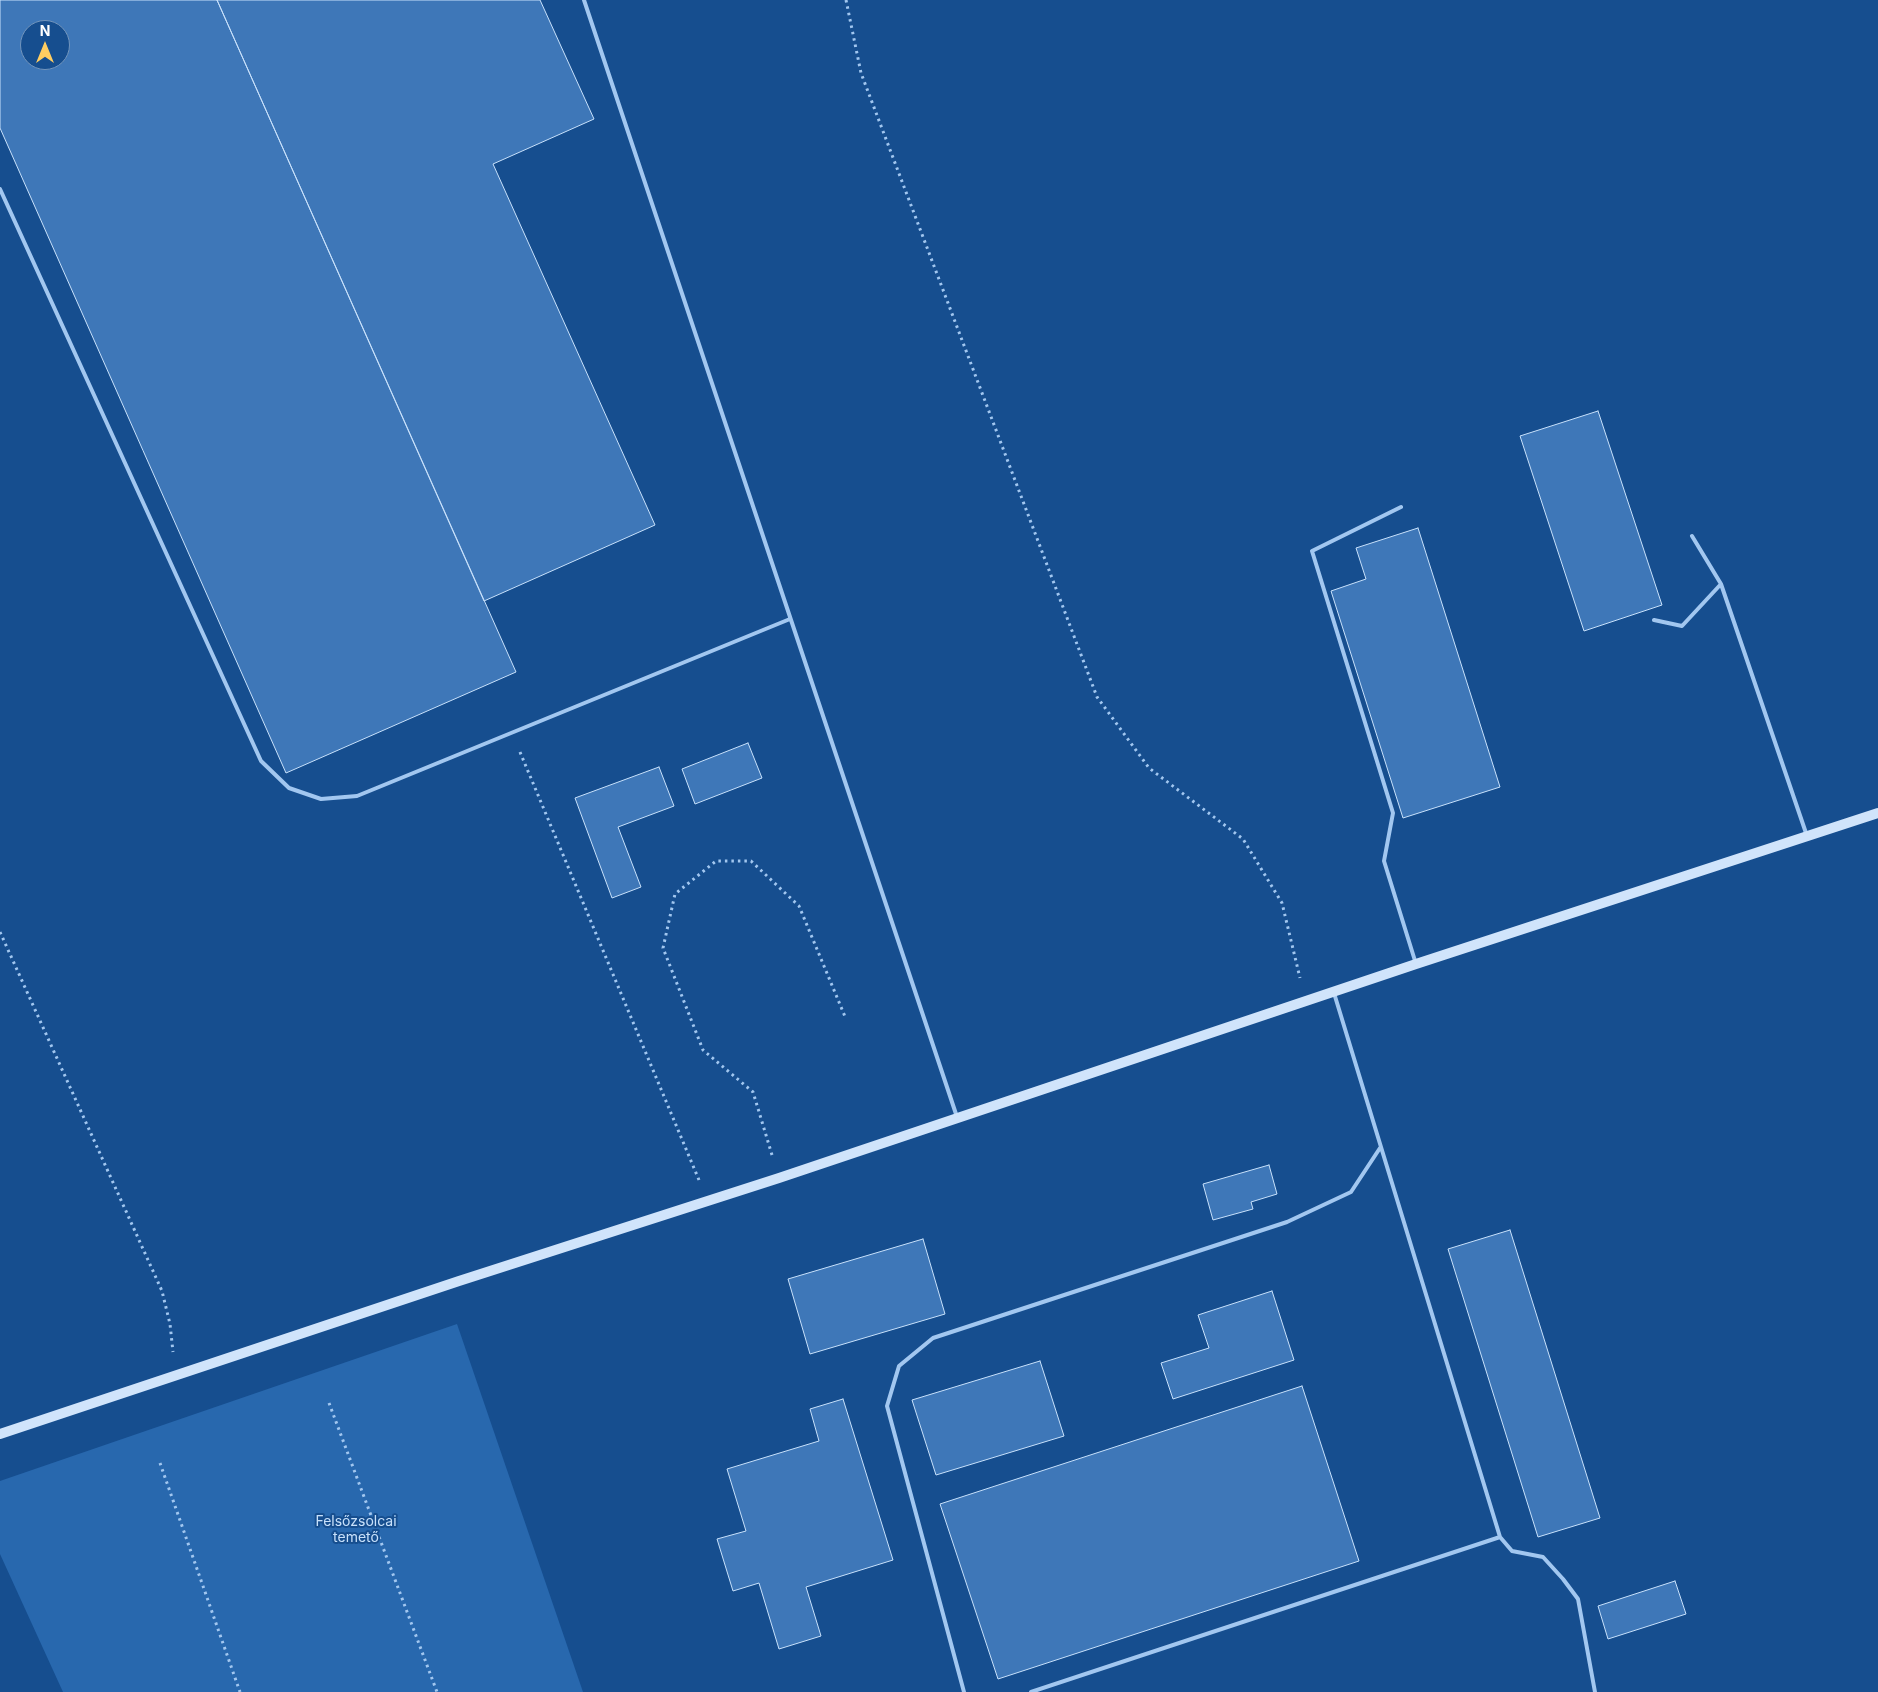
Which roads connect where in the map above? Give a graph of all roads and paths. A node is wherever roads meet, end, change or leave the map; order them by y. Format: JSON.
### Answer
{"nodes":[{"id":1,"x":584,"y":0,"type":"edge"},
{"id":2,"x":846,"y":0,"type":"edge"},
{"id":3,"x":0,"y":190,"type":"edge"},
{"id":4,"x":1401,"y":507,"type":"dead end"},
{"id":5,"x":1692,"y":536,"type":"dead end"},
{"id":6,"x":1721,"y":584,"type":"junction"},
{"id":7,"x":790,"y":618,"type":"junction"},
{"id":8,"x":1654,"y":620,"type":"dead end"},
{"id":9,"x":512,"y":733,"type":"junction"},
{"id":10,"x":1878,"y":813,"type":"edge"},
{"id":11,"x":1807,"y":836,"type":"junction"},
{"id":12,"x":0,"y":932,"type":"edge"},
{"id":13,"x":1416,"y":964,"type":"junction"},
{"id":14,"x":1334,"y":992,"type":"junction"},
{"id":15,"x":1305,"y":1001,"type":"junction"},
{"id":16,"x":846,"y":1019,"type":"dead end"},
{"id":17,"x":957,"y":1117,"type":"junction"},
{"id":18,"x":1380,"y":1148,"type":"junction"},
{"id":19,"x":779,"y":1178,"type":"junction"},
{"id":20,"x":706,"y":1201,"type":"junction"},
{"id":21,"x":175,"y":1375,"type":"junction"},
{"id":22,"x":329,"y":1403,"type":"dead end"},
{"id":23,"x":0,"y":1434,"type":"edge"},
{"id":24,"x":160,"y":1463,"type":"dead end"},
{"id":25,"x":1500,"y":1538,"type":"junction"},
{"id":26,"x":240,"y":1692,"type":"edge"},
{"id":27,"x":438,"y":1692,"type":"edge"},
{"id":28,"x":964,"y":1692,"type":"edge"},
{"id":29,"x":1031,"y":1692,"type":"edge"},
{"id":30,"x":1595,"y":1692,"type":"edge"}],
"edges":[{"from":1,"to":7,"type":"lane"},
{"from":2,"to":15,"type":"path"},
{"from":3,"to":9,"type":"lane"},
{"from":4,"to":13,"type":"lane"},
{"from":5,"to":6,"type":"lane"},
{"from":6,"to":8,"type":"lane"},
{"from":6,"to":11,"type":"lane"},
{"from":7,"to":9,"type":"lane"},
{"from":7,"to":17,"type":"lane"},
{"from":9,"to":20,"type":"path"},
{"from":10,"to":11,"type":"main road"},
{"from":11,"to":13,"type":"main road"},
{"from":12,"to":21,"type":"path"},
{"from":13,"to":14,"type":"main road"},
{"from":14,"to":15,"type":"main road"},
{"from":14,"to":18,"type":"lane"},
{"from":15,"to":17,"type":"main road"},
{"from":16,"to":19,"type":"path"},
{"from":17,"to":19,"type":"main road"},
{"from":18,"to":25,"type":"lane"},
{"from":18,"to":28,"type":"lane"},
{"from":19,"to":20,"type":"main road"},
{"from":20,"to":21,"type":"main road"},
{"from":21,"to":23,"type":"main road"},
{"from":22,"to":27,"type":"path"},
{"from":24,"to":26,"type":"path"},
{"from":25,"to":29,"type":"lane"},
{"from":25,"to":30,"type":"lane"}]}
